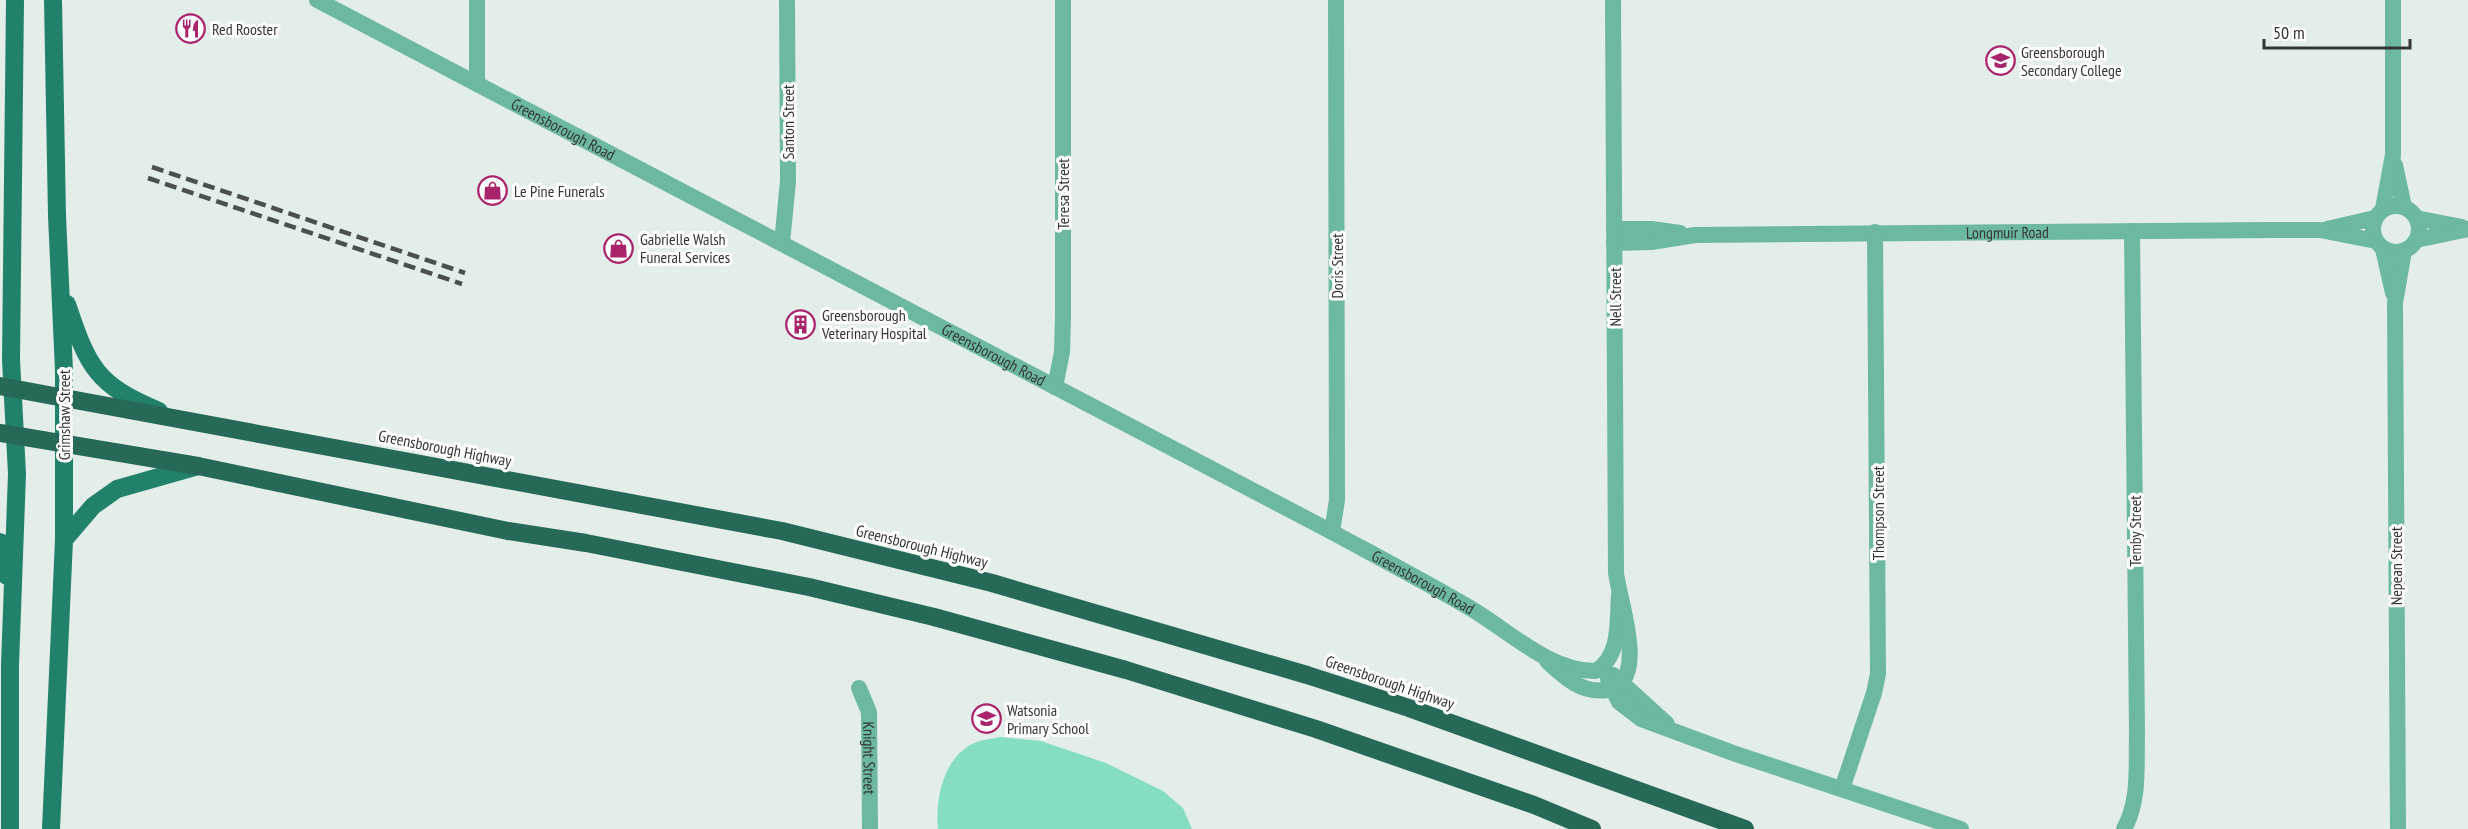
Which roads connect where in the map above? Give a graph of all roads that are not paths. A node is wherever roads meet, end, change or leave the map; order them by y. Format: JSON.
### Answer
{"nodes":[{"id":1,"x":15,"y":0,"type":"edge"},
{"id":2,"x":53,"y":0,"type":"edge"},
{"id":3,"x":317,"y":0,"type":"edge"},
{"id":4,"x":477,"y":0,"type":"edge"},
{"id":5,"x":787,"y":0,"type":"edge"},
{"id":6,"x":1063,"y":0,"type":"edge"},
{"id":7,"x":1336,"y":0,"type":"edge"},
{"id":8,"x":1613,"y":0,"type":"edge"},
{"id":9,"x":2393,"y":0,"type":"edge"},
{"id":10,"x":477,"y":84,"type":"junction"},
{"id":11,"x":2393,"y":155,"type":"junction"},
{"id":12,"x":2410,"y":212,"type":"junction"},
{"id":13,"x":2379,"y":213,"type":"junction"},
{"id":14,"x":2468,"y":229,"type":"edge"},
{"id":15,"x":2320,"y":230,"type":"junction"},
{"id":16,"x":2133,"y":231,"type":"junction"},
{"id":17,"x":1875,"y":232,"type":"junction"},
{"id":18,"x":1614,"y":236,"type":"junction"},
{"id":19,"x":782,"y":243,"type":"junction"},
{"id":20,"x":2380,"y":245,"type":"junction"},
{"id":21,"x":2410,"y":245,"type":"junction"},
{"id":22,"x":12,"y":273,"type":"junction"},
{"id":23,"x":59,"y":280,"type":"junction"},
{"id":24,"x":0,"y":301,"type":"edge"},
{"id":25,"x":2395,"y":303,"type":"junction"},
{"id":26,"x":1055,"y":387,"type":"junction"},
{"id":27,"x":7,"y":388,"type":"edge"},
{"id":28,"x":64,"y":398,"type":"junction"},
{"id":29,"x":173,"y":417,"type":"junction"},
{"id":30,"x":8,"y":434,"type":"edge"},
{"id":31,"x":64,"y":442,"type":"junction"},
{"id":32,"x":198,"y":466,"type":"junction"},
{"id":33,"x":1332,"y":532,"type":"junction"},
{"id":34,"x":64,"y":540,"type":"junction"},
{"id":35,"x":0,"y":542,"type":"edge"},
{"id":36,"x":1619,"y":595,"type":"junction"},
{"id":37,"x":13,"y":604,"type":"junction"},
{"id":38,"x":1538,"y":652,"type":"junction"},
{"id":39,"x":1604,"y":666,"type":"junction"},
{"id":40,"x":1616,"y":686,"type":"junction"},
{"id":41,"x":859,"y":688,"type":"dead end"},
{"id":42,"x":1842,"y":789,"type":"junction"},
{"id":43,"x":10,"y":829,"type":"edge"},
{"id":44,"x":51,"y":829,"type":"edge"},
{"id":45,"x":870,"y":829,"type":"edge"},
{"id":46,"x":1592,"y":829,"type":"edge"},
{"id":47,"x":1745,"y":829,"type":"edge"},
{"id":48,"x":1961,"y":829,"type":"edge"},
{"id":49,"x":2124,"y":829,"type":"edge"},
{"id":50,"x":2398,"y":829,"type":"edge"}],
"edges":[{"from":1,"to":22,"type":"main road"},
{"from":2,"to":23,"type":"main road","name":"Grimshaw Street"},
{"from":3,"to":10,"type":"street","name":"Greensborough Road"},
{"from":4,"to":10,"type":"street"},
{"from":5,"to":19,"type":"street","name":"Santon Street"},
{"from":6,"to":26,"type":"street","name":"Teresa Street"},
{"from":7,"to":33,"type":"street","name":"Doris Street"},
{"from":8,"to":18,"type":"street","name":"Nell Street"},
{"from":9,"to":11,"type":"street"},
{"from":10,"to":19,"type":"street","name":"Greensborough Road"},
{"from":11,"to":12,"type":"street"},
{"from":11,"to":13,"type":"street"},
{"from":12,"to":13,"type":"street"},
{"from":12,"to":14,"type":"street"},
{"from":12,"to":21,"type":"street"},
{"from":13,"to":15,"type":"street","name":"Longmuir Road"},
{"from":13,"to":20,"type":"street"},
{"from":14,"to":21,"type":"street"},
{"from":15,"to":16,"type":"street","name":"Longmuir Road"},
{"from":15,"to":20,"type":"street","name":"Longmuir Road"},
{"from":16,"to":17,"type":"street","name":"Longmuir Road"},
{"from":16,"to":49,"type":"street","name":"Temby Street"},
{"from":17,"to":18,"type":"street","name":"Longmuir Road"},
{"from":17,"to":42,"type":"street","name":"Thompson Street"},
{"from":18,"to":36,"type":"street","name":"Nell Street"},
{"from":19,"to":26,"type":"street","name":"Greensborough Road"},
{"from":20,"to":21,"type":"street"},
{"from":20,"to":25,"type":"street","name":"Nepean Street"},
{"from":21,"to":25,"type":"street","name":"Nepean Street"},
{"from":22,"to":24,"type":"main road"},
{"from":22,"to":27,"type":"main road"},
{"from":23,"to":28,"type":"main road","name":"Grimshaw Street"},
{"from":23,"to":29,"type":"main road"},
{"from":25,"to":50,"type":"street","name":"Nepean Street"},
{"from":26,"to":33,"type":"street","name":"Greensborough Road"},
{"from":27,"to":28,"type":"highway","name":"Greensborough Highway"},
{"from":27,"to":30,"type":"main road"},
{"from":28,"to":29,"type":"highway","name":"Greensborough Highway"},
{"from":28,"to":31,"type":"main road","name":"Grimshaw Street"},
{"from":29,"to":47,"type":"highway","name":"Greensborough Highway"},
{"from":30,"to":31,"type":"highway"},
{"from":30,"to":37,"type":"main road"},
{"from":31,"to":32,"type":"highway"},
{"from":31,"to":34,"type":"main road","name":"Grimshaw Street"},
{"from":32,"to":34,"type":"main road"},
{"from":32,"to":46,"type":"highway"},
{"from":33,"to":38,"type":"street","name":"Greensborough Road"},
{"from":34,"to":44,"type":"main road","name":"Grimshaw Street"},
{"from":35,"to":37,"type":"main road"},
{"from":36,"to":39,"type":"street","name":"Nell Street"},
{"from":36,"to":40,"type":"street","name":"Nell Street"},
{"from":37,"to":43,"type":"main road"},
{"from":38,"to":39,"type":"street","name":"Greensborough Road"},
{"from":38,"to":40,"type":"street","name":"Greensborough Road"},
{"from":39,"to":40,"type":"street"},
{"from":40,"to":42,"type":"street"},
{"from":41,"to":45,"type":"street","name":"Knight Street"},
{"from":42,"to":48,"type":"street"}]}
